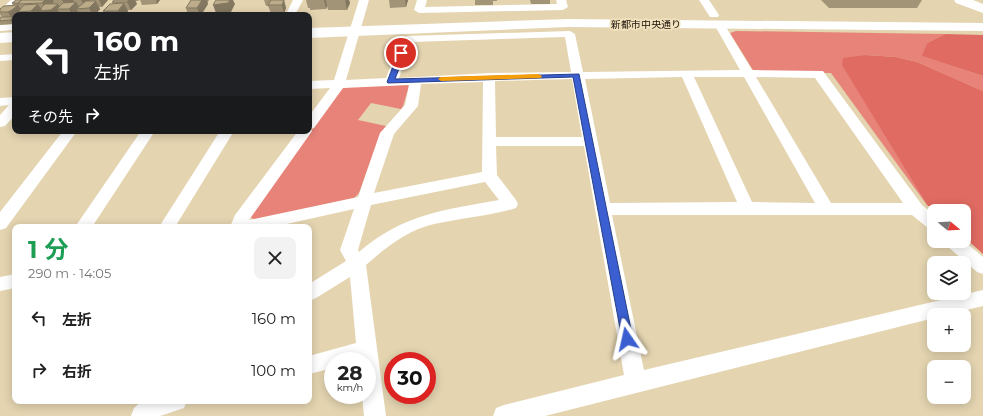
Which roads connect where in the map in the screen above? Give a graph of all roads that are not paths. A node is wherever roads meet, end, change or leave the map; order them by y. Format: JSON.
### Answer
{"nodes":[{"id":1,"x":17,"y":0,"type":"edge"},
{"id":2,"x":298,"y":0,"type":"edge"},
{"id":3,"x":364,"y":0,"type":"edge"},
{"id":4,"x":422,"y":0,"type":"edge"},
{"id":5,"x":561,"y":0,"type":"edge"},
{"id":6,"x":704,"y":0,"type":"edge"},
{"id":7,"x":961,"y":0,"type":"edge"},
{"id":8,"x":980,"y":0,"type":"edge"},
{"id":9,"x":983,"y":1,"type":"edge"},
{"id":10,"x":983,"y":9,"type":"edge"},
{"id":11,"x":292,"y":12,"type":"edge"},
{"id":12,"x":0,"y":15,"type":"edge"},
{"id":13,"x":983,"y":18,"type":"edge"},
{"id":14,"x":717,"y":20,"type":"junction"},
{"id":15,"x":312,"y":24,"type":"edge"},
{"id":16,"x":356,"y":26,"type":"junction"},
{"id":17,"x":12,"y":27,"type":"edge"},
{"id":18,"x":983,"y":27,"type":"edge"},
{"id":19,"x":0,"y":28,"type":"edge"},
{"id":20,"x":312,"y":33,"type":"edge"},
{"id":21,"x":12,"y":37,"type":"edge"},
{"id":22,"x":0,"y":38,"type":"edge"},
{"id":23,"x":12,"y":46,"type":"edge"},
{"id":24,"x":0,"y":47,"type":"edge"},
{"id":25,"x":12,"y":57,"type":"edge"},
{"id":26,"x":0,"y":58,"type":"edge"},
{"id":27,"x":748,"y":73,"type":"junction"},
{"id":28,"x":687,"y":74,"type":"junction"},
{"id":29,"x":576,"y":75,"type":"junction"},
{"id":30,"x":489,"y":77,"type":"junction"},
{"id":31,"x":416,"y":80,"type":"junction"},
{"id":32,"x":391,"y":82,"type":"junction"},
{"id":33,"x":339,"y":84,"type":"junction"},
{"id":34,"x":312,"y":85,"type":"edge"},
{"id":35,"x":12,"y":101,"type":"edge"},
{"id":36,"x":0,"y":102,"type":"edge"},
{"id":37,"x":12,"y":110,"type":"edge"},
{"id":38,"x":312,"y":121,"type":"edge"},
{"id":39,"x":0,"y":123,"type":"edge"},
{"id":40,"x":68,"y":134,"type":"edge"},
{"id":41,"x":146,"y":134,"type":"edge"},
{"id":42,"x":226,"y":134,"type":"edge"},
{"id":43,"x":303,"y":134,"type":"edge"},
{"id":44,"x":590,"y":141,"type":"junction"},
{"id":45,"x":489,"y":142,"type":"junction"},
{"id":46,"x":489,"y":176,"type":"junction"},
{"id":47,"x":364,"y":201,"type":"junction"},
{"id":48,"x":747,"y":208,"type":"junction"},
{"id":49,"x":826,"y":208,"type":"junction"},
{"id":50,"x":603,"y":209,"type":"junction"},
{"id":51,"x":916,"y":209,"type":"junction"},
{"id":52,"x":927,"y":218,"type":"edge"},
{"id":53,"x":0,"y":224,"type":"edge"},
{"id":54,"x":85,"y":224,"type":"edge"},
{"id":55,"x":169,"y":224,"type":"edge"},
{"id":56,"x":239,"y":224,"type":"edge"},
{"id":57,"x":260,"y":224,"type":"edge"},
{"id":58,"x":961,"y":248,"type":"edge"},
{"id":59,"x":356,"y":264,"type":"junction"},
{"id":60,"x":983,"y":266,"type":"edge"},
{"id":61,"x":12,"y":281,"type":"edge"},
{"id":62,"x":0,"y":284,"type":"edge"},
{"id":63,"x":312,"y":291,"type":"edge"},
{"id":64,"x":983,"y":298,"type":"edge"},
{"id":65,"x":367,"y":349,"type":"junction"},
{"id":66,"x":312,"y":364,"type":"edge"},
{"id":67,"x":636,"y":382,"type":"junction"},
{"id":68,"x":165,"y":404,"type":"edge"},
{"id":69,"x":150,"y":408,"type":"edge"},
{"id":70,"x":375,"y":416,"type":"edge"},
{"id":71,"x":504,"y":416,"type":"edge"}],
"edges":[{"from":1,"to":12,"type":"street"},
{"from":2,"to":11,"type":"street"},
{"from":3,"to":16,"type":"street"},
{"from":4,"to":5,"type":"street"},
{"from":6,"to":14,"type":"street"},
{"from":7,"to":10,"type":"highway"},
{"from":8,"to":9,"type":"highway"},
{"from":13,"to":14,"type":"highway","name":"新都市中央通り"},
{"from":14,"to":16,"type":"highway","name":"新都市中央通り"},
{"from":14,"to":18,"type":"highway","name":"新都市中央通り"},
{"from":14,"to":27,"type":"street"},
{"from":15,"to":16,"type":"highway","name":"新都市中央通り"},
{"from":16,"to":20,"type":"highway","name":"新都市中央通り"},
{"from":16,"to":33,"type":"street"},
{"from":17,"to":19,"type":"street"},
{"from":21,"to":22,"type":"highway"},
{"from":23,"to":24,"type":"highway"},
{"from":25,"to":26,"type":"street"},
{"from":27,"to":28,"type":"street"},
{"from":27,"to":49,"type":"street"},
{"from":27,"to":51,"type":"street"},
{"from":28,"to":29,"type":"street"},
{"from":28,"to":48,"type":"street"},
{"from":29,"to":30,"type":"street"},
{"from":29,"to":32,"type":"street"},
{"from":29,"to":44,"type":"street"},
{"from":30,"to":31,"type":"street"},
{"from":30,"to":45,"type":"street"},
{"from":31,"to":32,"type":"street"},
{"from":31,"to":47,"type":"street"},
{"from":32,"to":33,"type":"street"},
{"from":33,"to":34,"type":"street"},
{"from":33,"to":38,"type":"street"},
{"from":35,"to":36,"type":"street"},
{"from":37,"to":39,"type":"street"},
{"from":40,"to":53,"type":"street"},
{"from":41,"to":54,"type":"street"},
{"from":42,"to":55,"type":"street"},
{"from":43,"to":56,"type":"street"},
{"from":44,"to":45,"type":"street"},
{"from":44,"to":50,"type":"street"},
{"from":45,"to":46,"type":"street"},
{"from":46,"to":47,"type":"street"},
{"from":46,"to":59,"type":"street"},
{"from":47,"to":57,"type":"street"},
{"from":47,"to":59,"type":"street"},
{"from":48,"to":49,"type":"street"},
{"from":48,"to":50,"type":"street"},
{"from":49,"to":51,"type":"street"},
{"from":50,"to":67,"type":"street"},
{"from":51,"to":52,"type":"street"},
{"from":58,"to":60,"type":"street"},
{"from":59,"to":63,"type":"street"},
{"from":59,"to":65,"type":"street"},
{"from":61,"to":62,"type":"street"},
{"from":64,"to":67,"type":"street"},
{"from":65,"to":66,"type":"street"},
{"from":65,"to":70,"type":"street"},
{"from":67,"to":71,"type":"street"},
{"from":68,"to":69,"type":"street"}]}
